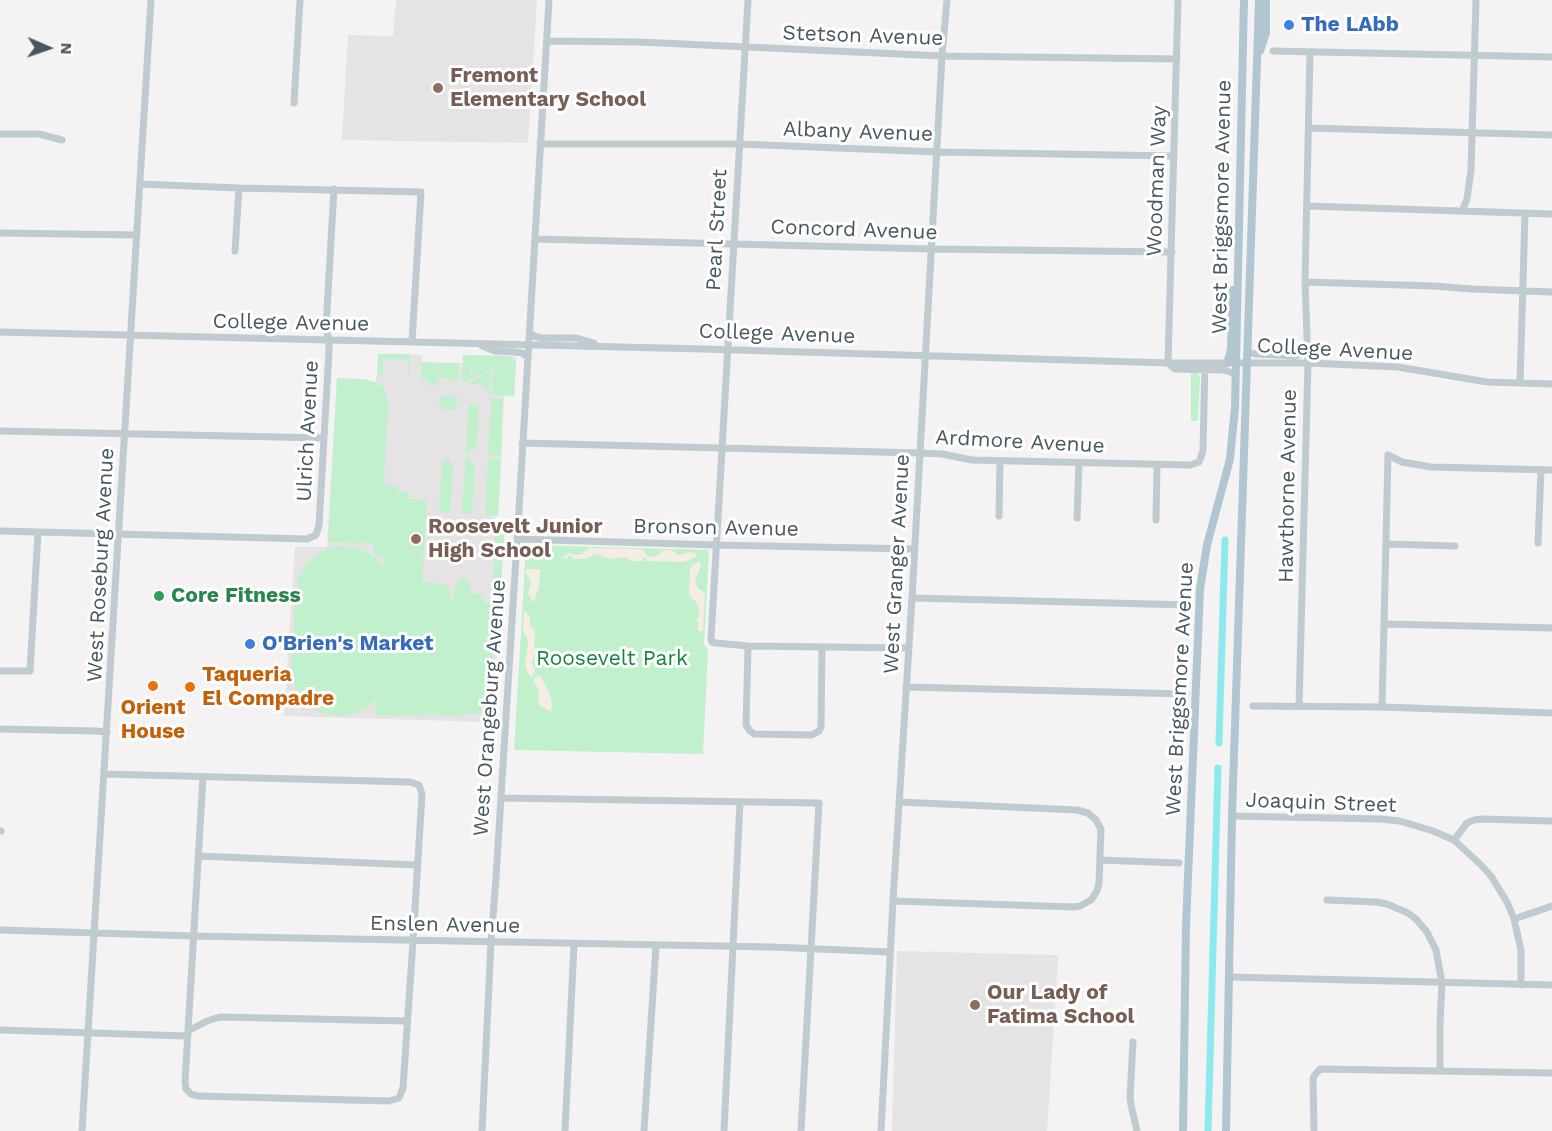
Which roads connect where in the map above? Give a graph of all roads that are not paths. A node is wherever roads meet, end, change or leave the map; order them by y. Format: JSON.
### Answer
{"nodes":[{"id":1,"x":151,"y":0,"type":"edge"},
{"id":2,"x":300,"y":0,"type":"edge"},
{"id":3,"x":549,"y":0,"type":"edge"},
{"id":4,"x":748,"y":0,"type":"edge"},
{"id":5,"x":947,"y":0,"type":"edge"},
{"id":6,"x":1178,"y":0,"type":"edge"},
{"id":7,"x":1244,"y":0,"type":"edge"},
{"id":8,"x":1259,"y":0,"type":"edge"},
{"id":9,"x":1266,"y":0,"type":"edge"},
{"id":10,"x":1476,"y":0,"type":"edge"},
{"id":11,"x":547,"y":41,"type":"junction"},
{"id":12,"x":745,"y":47,"type":"junction"},
{"id":13,"x":1273,"y":51,"type":"dead end"},
{"id":14,"x":1311,"y":52,"type":"junction"},
{"id":15,"x":1474,"y":55,"type":"junction"},
{"id":16,"x":942,"y":56,"type":"junction"},
{"id":17,"x":1552,"y":57,"type":"edge"},
{"id":18,"x":1177,"y":59,"type":"junction"},
{"id":19,"x":1257,"y":60,"type":"junction"},
{"id":20,"x":294,"y":104,"type":"dead end"},
{"id":21,"x":1309,"y":128,"type":"junction"},
{"id":22,"x":0,"y":134,"type":"edge"},
{"id":23,"x":1472,"y":134,"type":"junction"},
{"id":24,"x":1552,"y":135,"type":"edge"},
{"id":25,"x":62,"y":140,"type":"dead end"},
{"id":26,"x":540,"y":144,"type":"junction"},
{"id":27,"x":739,"y":144,"type":"junction"},
{"id":28,"x":938,"y":152,"type":"junction"},
{"id":29,"x":1174,"y":156,"type":"junction"},
{"id":30,"x":140,"y":184,"type":"junction"},
{"id":31,"x":239,"y":188,"type":"junction"},
{"id":32,"x":334,"y":189,"type":"junction"},
{"id":33,"x":1307,"y":206,"type":"junction"},
{"id":34,"x":1462,"y":211,"type":"junction"},
{"id":35,"x":1525,"y":214,"type":"junction"},
{"id":36,"x":1552,"y":214,"type":"edge"},
{"id":37,"x":0,"y":233,"type":"edge"},
{"id":38,"x":137,"y":235,"type":"junction"},
{"id":39,"x":535,"y":239,"type":"junction"},
{"id":40,"x":733,"y":243,"type":"junction"},
{"id":41,"x":931,"y":249,"type":"junction"},
{"id":42,"x":236,"y":251,"type":"dead end"},
{"id":43,"x":1172,"y":252,"type":"junction"},
{"id":44,"x":1239,"y":260,"type":"junction"},
{"id":45,"x":1305,"y":282,"type":"junction"},
{"id":46,"x":1523,"y":291,"type":"junction"},
{"id":47,"x":1552,"y":292,"type":"edge"},
{"id":48,"x":0,"y":332,"type":"edge"},
{"id":49,"x":530,"y":333,"type":"junction"},
{"id":50,"x":131,"y":336,"type":"junction"},
{"id":51,"x":329,"y":340,"type":"junction"},
{"id":52,"x":411,"y":342,"type":"junction"},
{"id":53,"x":477,"y":344,"type":"junction"},
{"id":54,"x":529,"y":346,"type":"junction"},
{"id":55,"x":604,"y":346,"type":"junction"},
{"id":56,"x":727,"y":349,"type":"junction"},
{"id":57,"x":1306,"y":349,"type":"junction"},
{"id":58,"x":1248,"y":352,"type":"junction"},
{"id":59,"x":925,"y":355,"type":"junction"},
{"id":60,"x":1296,"y":356,"type":"junction"},
{"id":61,"x":528,"y":357,"type":"junction"},
{"id":62,"x":1248,"y":362,"type":"junction"},
{"id":63,"x":1168,"y":363,"type":"junction"},
{"id":64,"x":1227,"y":363,"type":"junction"},
{"id":65,"x":1237,"y":363,"type":"junction"},
{"id":66,"x":1308,"y":363,"type":"junction"},
{"id":67,"x":1205,"y":366,"type":"junction"},
{"id":68,"x":1236,"y":374,"type":"junction"},
{"id":69,"x":1520,"y":383,"type":"junction"},
{"id":70,"x":1552,"y":384,"type":"edge"},
{"id":71,"x":0,"y":431,"type":"edge"},
{"id":72,"x":125,"y":434,"type":"junction"},
{"id":73,"x":324,"y":438,"type":"junction"},
{"id":74,"x":522,"y":443,"type":"junction"},
{"id":75,"x":721,"y":448,"type":"junction"},
{"id":76,"x":920,"y":453,"type":"junction"},
{"id":77,"x":1000,"y":461,"type":"junction"},
{"id":78,"x":1079,"y":463,"type":"junction"},
{"id":79,"x":1157,"y":465,"type":"junction"},
{"id":80,"x":1541,"y":470,"type":"junction"},
{"id":81,"x":1552,"y":470,"type":"edge"},
{"id":82,"x":999,"y":516,"type":"dead end"},
{"id":83,"x":1077,"y":518,"type":"dead end"},
{"id":84,"x":1156,"y":520,"type":"dead end"},
{"id":85,"x":0,"y":531,"type":"edge"},
{"id":86,"x":38,"y":532,"type":"junction"},
{"id":87,"x":118,"y":534,"type":"junction"},
{"id":88,"x":517,"y":539,"type":"junction"},
{"id":89,"x":1538,"y":543,"type":"dead end"},
{"id":90,"x":1387,"y":544,"type":"junction"},
{"id":91,"x":716,"y":545,"type":"junction"},
{"id":92,"x":1455,"y":546,"type":"dead end"},
{"id":93,"x":914,"y":549,"type":"junction"},
{"id":94,"x":912,"y":598,"type":"junction"},
{"id":95,"x":1189,"y":605,"type":"dead end"},
{"id":96,"x":1385,"y":624,"type":"junction"},
{"id":97,"x":1552,"y":628,"type":"edge"},
{"id":98,"x":748,"y":646,"type":"junction"},
{"id":99,"x":822,"y":647,"type":"junction"},
{"id":100,"x":908,"y":648,"type":"junction"},
{"id":101,"x":0,"y":670,"type":"edge"},
{"id":102,"x":906,"y":687,"type":"junction"},
{"id":103,"x":1186,"y":694,"type":"dead end"},
{"id":104,"x":1253,"y":706,"type":"dead end"},
{"id":105,"x":1299,"y":706,"type":"junction"},
{"id":106,"x":1382,"y":707,"type":"junction"},
{"id":107,"x":1552,"y":713,"type":"edge"},
{"id":108,"x":0,"y":729,"type":"edge"},
{"id":109,"x":106,"y":732,"type":"junction"},
{"id":110,"x":104,"y":774,"type":"junction"},
{"id":111,"x":203,"y":777,"type":"junction"},
{"id":112,"x":501,"y":798,"type":"junction"},
{"id":113,"x":740,"y":802,"type":"junction"},
{"id":114,"x":899,"y":802,"type":"junction"},
{"id":115,"x":1232,"y":816,"type":"junction"},
{"id":116,"x":1552,"y":820,"type":"edge"},
{"id":117,"x":1454,"y":840,"type":"junction"},
{"id":118,"x":198,"y":856,"type":"junction"},
{"id":119,"x":1100,"y":860,"type":"junction"},
{"id":120,"x":1179,"y":863,"type":"dead end"},
{"id":121,"x":417,"y":865,"type":"junction"},
{"id":122,"x":1328,"y":900,"type":"dead end"},
{"id":123,"x":892,"y":901,"type":"junction"},
{"id":124,"x":1552,"y":906,"type":"edge"},
{"id":125,"x":1514,"y":919,"type":"junction"},
{"id":126,"x":0,"y":930,"type":"edge"},
{"id":127,"x":95,"y":934,"type":"junction"},
{"id":128,"x":193,"y":936,"type":"junction"},
{"id":129,"x":413,"y":941,"type":"junction"},
{"id":130,"x":491,"y":942,"type":"junction"},
{"id":131,"x":574,"y":944,"type":"junction"},
{"id":132,"x":656,"y":946,"type":"junction"},
{"id":133,"x":733,"y":947,"type":"junction"},
{"id":134,"x":810,"y":949,"type":"junction"},
{"id":135,"x":890,"y":952,"type":"junction"},
{"id":136,"x":1229,"y":977,"type":"junction"},
{"id":137,"x":1442,"y":983,"type":"junction"},
{"id":138,"x":1521,"y":984,"type":"junction"},
{"id":139,"x":1552,"y":985,"type":"edge"},
{"id":140,"x":406,"y":1021,"type":"junction"},
{"id":141,"x":0,"y":1030,"type":"edge"},
{"id":142,"x":88,"y":1034,"type":"junction"},
{"id":143,"x":188,"y":1034,"type":"junction"},
{"id":144,"x":1133,"y":1042,"type":"dead end"},
{"id":145,"x":1440,"y":1071,"type":"junction"},
{"id":146,"x":1552,"y":1073,"type":"edge"},
{"id":147,"x":82,"y":1131,"type":"edge"},
{"id":148,"x":482,"y":1131,"type":"edge"},
{"id":149,"x":565,"y":1131,"type":"edge"},
{"id":150,"x":644,"y":1131,"type":"edge"},
{"id":151,"x":724,"y":1131,"type":"edge"},
{"id":152,"x":801,"y":1131,"type":"edge"},
{"id":153,"x":881,"y":1131,"type":"edge"},
{"id":154,"x":1137,"y":1131,"type":"edge"},
{"id":155,"x":1183,"y":1131,"type":"edge"},
{"id":156,"x":1226,"y":1131,"type":"edge"},
{"id":157,"x":1314,"y":1131,"type":"edge"}],
"edges":[{"from":1,"to":30,"type":"street","name":"West Roseburg Avenue"},
{"from":2,"to":20,"type":"street"},
{"from":3,"to":11,"type":"street","name":"West Orangeburg Avenue"},
{"from":4,"to":12,"type":"street","name":"Pearl Street"},
{"from":5,"to":16,"type":"street","name":"West Granger Avenue"},
{"from":6,"to":18,"type":"street","name":"Woodman Way"},
{"from":7,"to":44,"type":"main road","name":"West Briggsmore Avenue"},
{"from":8,"to":19,"type":"main road","name":"West Briggsmore Avenue"},
{"from":9,"to":19,"type":"main road"},
{"from":10,"to":15,"type":"street"},
{"from":11,"to":12,"type":"street","name":"Stetson Avenue"},
{"from":11,"to":26,"type":"street","name":"West Orangeburg Avenue"},
{"from":12,"to":16,"type":"street","name":"Stetson Avenue"},
{"from":12,"to":27,"type":"street","name":"Pearl Street"},
{"from":13,"to":14,"type":"street"},
{"from":14,"to":15,"type":"street"},
{"from":14,"to":21,"type":"street","name":"Hawthorne Avenue"},
{"from":15,"to":17,"type":"street"},
{"from":15,"to":23,"type":"street"},
{"from":16,"to":18,"type":"street","name":"Stetson Avenue"},
{"from":16,"to":28,"type":"street","name":"West Granger Avenue"},
{"from":18,"to":29,"type":"street","name":"Woodman Way"},
{"from":19,"to":58,"type":"main road","name":"West Briggsmore Avenue"},
{"from":21,"to":23,"type":"street"},
{"from":21,"to":33,"type":"street","name":"Hawthorne Avenue"},
{"from":22,"to":25,"type":"street"},
{"from":23,"to":24,"type":"street"},
{"from":23,"to":34,"type":"street"},
{"from":26,"to":27,"type":"street","name":"Albany Avenue"},
{"from":26,"to":39,"type":"street","name":"West Orangeburg Avenue"},
{"from":27,"to":28,"type":"street","name":"Albany Avenue"},
{"from":27,"to":40,"type":"street","name":"Pearl Street"},
{"from":28,"to":29,"type":"street","name":"Albany Avenue"},
{"from":28,"to":41,"type":"street","name":"West Granger Avenue"},
{"from":29,"to":43,"type":"street","name":"Woodman Way"},
{"from":30,"to":31,"type":"street"},
{"from":30,"to":38,"type":"street","name":"West Roseburg Avenue"},
{"from":31,"to":32,"type":"street"},
{"from":31,"to":42,"type":"street"},
{"from":32,"to":51,"type":"street","name":"Ulrich Avenue"},
{"from":32,"to":52,"type":"street"},
{"from":33,"to":34,"type":"street"},
{"from":33,"to":45,"type":"street","name":"Hawthorne Avenue"},
{"from":34,"to":35,"type":"street"},
{"from":35,"to":36,"type":"street"},
{"from":35,"to":46,"type":"street"},
{"from":37,"to":38,"type":"street"},
{"from":38,"to":50,"type":"street","name":"West Roseburg Avenue"},
{"from":39,"to":40,"type":"street","name":"Concord Avenue"},
{"from":39,"to":49,"type":"street","name":"West Orangeburg Avenue"},
{"from":40,"to":41,"type":"street","name":"Concord Avenue"},
{"from":40,"to":56,"type":"street","name":"Pearl Street"},
{"from":41,"to":43,"type":"street","name":"Concord Avenue"},
{"from":41,"to":59,"type":"street","name":"West Granger Avenue"},
{"from":43,"to":63,"type":"street","name":"Woodman Way"},
{"from":44,"to":64,"type":"main road"},
{"from":44,"to":65,"type":"main road","name":"West Briggsmore Avenue"},
{"from":45,"to":46,"type":"street"},
{"from":45,"to":57,"type":"street","name":"Hawthorne Avenue"},
{"from":46,"to":47,"type":"street"},
{"from":46,"to":69,"type":"street"},
{"from":48,"to":50,"type":"street","name":"College Avenue"},
{"from":49,"to":54,"type":"street","name":"West Orangeburg Avenue"},
{"from":49,"to":55,"type":"street"},
{"from":50,"to":51,"type":"street","name":"College Avenue"},
{"from":50,"to":72,"type":"street","name":"West Roseburg Avenue"},
{"from":51,"to":52,"type":"street","name":"College Avenue"},
{"from":51,"to":73,"type":"street","name":"Ulrich Avenue"},
{"from":52,"to":53,"type":"street","name":"College Avenue"},
{"from":53,"to":54,"type":"street","name":"College Avenue"},
{"from":53,"to":61,"type":"street"},
{"from":54,"to":55,"type":"street","name":"College Avenue"},
{"from":54,"to":61,"type":"street","name":"West Orangeburg Avenue"},
{"from":55,"to":56,"type":"street","name":"College Avenue"},
{"from":56,"to":59,"type":"street","name":"College Avenue"},
{"from":56,"to":75,"type":"street","name":"Pearl Street"},
{"from":57,"to":60,"type":"street"},
{"from":57,"to":66,"type":"street","name":"Hawthorne Avenue"},
{"from":58,"to":60,"type":"street"},
{"from":58,"to":62,"type":"main road","name":"West Briggsmore Avenue"},
{"from":59,"to":63,"type":"street","name":"College Avenue"},
{"from":59,"to":76,"type":"street","name":"West Granger Avenue"},
{"from":60,"to":66,"type":"street"},
{"from":61,"to":74,"type":"street","name":"West Orangeburg Avenue"},
{"from":62,"to":65,"type":"street","name":"College Avenue"},
{"from":62,"to":66,"type":"street","name":"College Avenue"},
{"from":62,"to":115,"type":"main road","name":"West Briggsmore Avenue"},
{"from":63,"to":67,"type":"street","name":"College Avenue"},
{"from":64,"to":65,"type":"street","name":"College Avenue"},
{"from":64,"to":67,"type":"street","name":"College Avenue"},
{"from":65,"to":68,"type":"main road","name":"West Briggsmore Avenue"},
{"from":66,"to":69,"type":"street","name":"College Avenue"},
{"from":66,"to":105,"type":"street","name":"Hawthorne Avenue"},
{"from":67,"to":68,"type":"street"},
{"from":67,"to":79,"type":"street","name":"Ardmore Avenue"},
{"from":68,"to":155,"type":"main road","name":"West Briggsmore Avenue"},
{"from":69,"to":70,"type":"street","name":"College Avenue"},
{"from":71,"to":72,"type":"street"},
{"from":72,"to":73,"type":"street"},
{"from":72,"to":87,"type":"street","name":"West Roseburg Avenue"},
{"from":73,"to":87,"type":"street","name":"Ulrich Avenue"},
{"from":74,"to":75,"type":"street","name":"Ardmore Avenue"},
{"from":74,"to":88,"type":"street","name":"West Orangeburg Avenue"},
{"from":75,"to":76,"type":"street","name":"Ardmore Avenue"},
{"from":75,"to":91,"type":"street","name":"Pearl Street"},
{"from":76,"to":77,"type":"street","name":"Ardmore Avenue"},
{"from":76,"to":93,"type":"street","name":"West Granger Avenue"},
{"from":77,"to":78,"type":"street","name":"Ardmore Avenue"},
{"from":77,"to":82,"type":"street"},
{"from":78,"to":79,"type":"street","name":"Ardmore Avenue"},
{"from":78,"to":83,"type":"street"},
{"from":79,"to":84,"type":"street"},
{"from":80,"to":81,"type":"street"},
{"from":80,"to":89,"type":"street"},
{"from":80,"to":90,"type":"street"},
{"from":85,"to":86,"type":"street"},
{"from":86,"to":87,"type":"street"},
{"from":86,"to":101,"type":"street"},
{"from":87,"to":109,"type":"street","name":"West Roseburg Avenue"},
{"from":88,"to":91,"type":"street","name":"Bronson Avenue"},
{"from":88,"to":112,"type":"street","name":"West Orangeburg Avenue"},
{"from":90,"to":92,"type":"street"},
{"from":90,"to":96,"type":"street"},
{"from":91,"to":93,"type":"street","name":"Bronson Avenue"},
{"from":91,"to":98,"type":"street","name":"Pearl Street"},
{"from":93,"to":94,"type":"street","name":"West Granger Avenue"},
{"from":94,"to":95,"type":"street"},
{"from":94,"to":100,"type":"street","name":"West Granger Avenue"},
{"from":96,"to":97,"type":"street"},
{"from":96,"to":106,"type":"street"},
{"from":98,"to":99,"type":"street"},
{"from":98,"to":99,"type":"street"},
{"from":99,"to":100,"type":"street"},
{"from":100,"to":102,"type":"street","name":"West Granger Avenue"},
{"from":102,"to":103,"type":"street"},
{"from":102,"to":114,"type":"street","name":"West Granger Avenue"},
{"from":104,"to":105,"type":"street"},
{"from":105,"to":106,"type":"street"},
{"from":106,"to":107,"type":"street"},
{"from":108,"to":109,"type":"street"},
{"from":109,"to":110,"type":"street","name":"West Roseburg Avenue"},
{"from":110,"to":111,"type":"street"},
{"from":110,"to":127,"type":"street","name":"West Roseburg Avenue"},
{"from":111,"to":118,"type":"street"},
{"from":111,"to":121,"type":"street"},
{"from":112,"to":113,"type":"street"},
{"from":112,"to":130,"type":"street","name":"West Orangeburg Avenue"},
{"from":113,"to":133,"type":"street"},
{"from":113,"to":134,"type":"street"},
{"from":114,"to":119,"type":"street"},
{"from":114,"to":123,"type":"street","name":"West Granger Avenue"},
{"from":115,"to":117,"type":"street","name":"Joaquin Street"},
{"from":115,"to":136,"type":"main road","name":"West Briggsmore Avenue"},
{"from":116,"to":117,"type":"street"},
{"from":117,"to":125,"type":"street","name":"Joaquin Street"},
{"from":118,"to":121,"type":"street"},
{"from":118,"to":128,"type":"street"},
{"from":119,"to":120,"type":"street"},
{"from":119,"to":123,"type":"street"},
{"from":121,"to":129,"type":"street"},
{"from":122,"to":137,"type":"street"},
{"from":123,"to":135,"type":"street","name":"West Granger Avenue"},
{"from":124,"to":125,"type":"street"},
{"from":125,"to":138,"type":"street","name":"Joaquin Street"},
{"from":126,"to":127,"type":"street","name":"Enslen Avenue"},
{"from":127,"to":128,"type":"street","name":"Enslen Avenue"},
{"from":127,"to":142,"type":"street","name":"West Roseburg Avenue"},
{"from":128,"to":129,"type":"street","name":"Enslen Avenue"},
{"from":128,"to":143,"type":"street"},
{"from":129,"to":130,"type":"street","name":"Enslen Avenue"},
{"from":129,"to":140,"type":"street"},
{"from":130,"to":131,"type":"street","name":"Enslen Avenue"},
{"from":130,"to":148,"type":"street","name":"West Orangeburg Avenue"},
{"from":131,"to":132,"type":"street","name":"Enslen Avenue"},
{"from":131,"to":149,"type":"street"},
{"from":132,"to":133,"type":"street","name":"Enslen Avenue"},
{"from":132,"to":150,"type":"street"},
{"from":133,"to":134,"type":"street","name":"Enslen Avenue"},
{"from":133,"to":151,"type":"street"},
{"from":134,"to":135,"type":"street","name":"Enslen Avenue"},
{"from":134,"to":152,"type":"street"},
{"from":135,"to":153,"type":"street","name":"West Granger Avenue"},
{"from":136,"to":137,"type":"street"},
{"from":136,"to":156,"type":"main road","name":"West Briggsmore Avenue"},
{"from":137,"to":138,"type":"street"},
{"from":137,"to":145,"type":"street"},
{"from":138,"to":139,"type":"street"},
{"from":140,"to":143,"type":"street"},
{"from":140,"to":143,"type":"street"},
{"from":141,"to":142,"type":"street"},
{"from":142,"to":143,"type":"street"},
{"from":142,"to":147,"type":"street","name":"West Roseburg Avenue"},
{"from":144,"to":154,"type":"street"},
{"from":145,"to":146,"type":"street"},
{"from":145,"to":157,"type":"street"}]}
